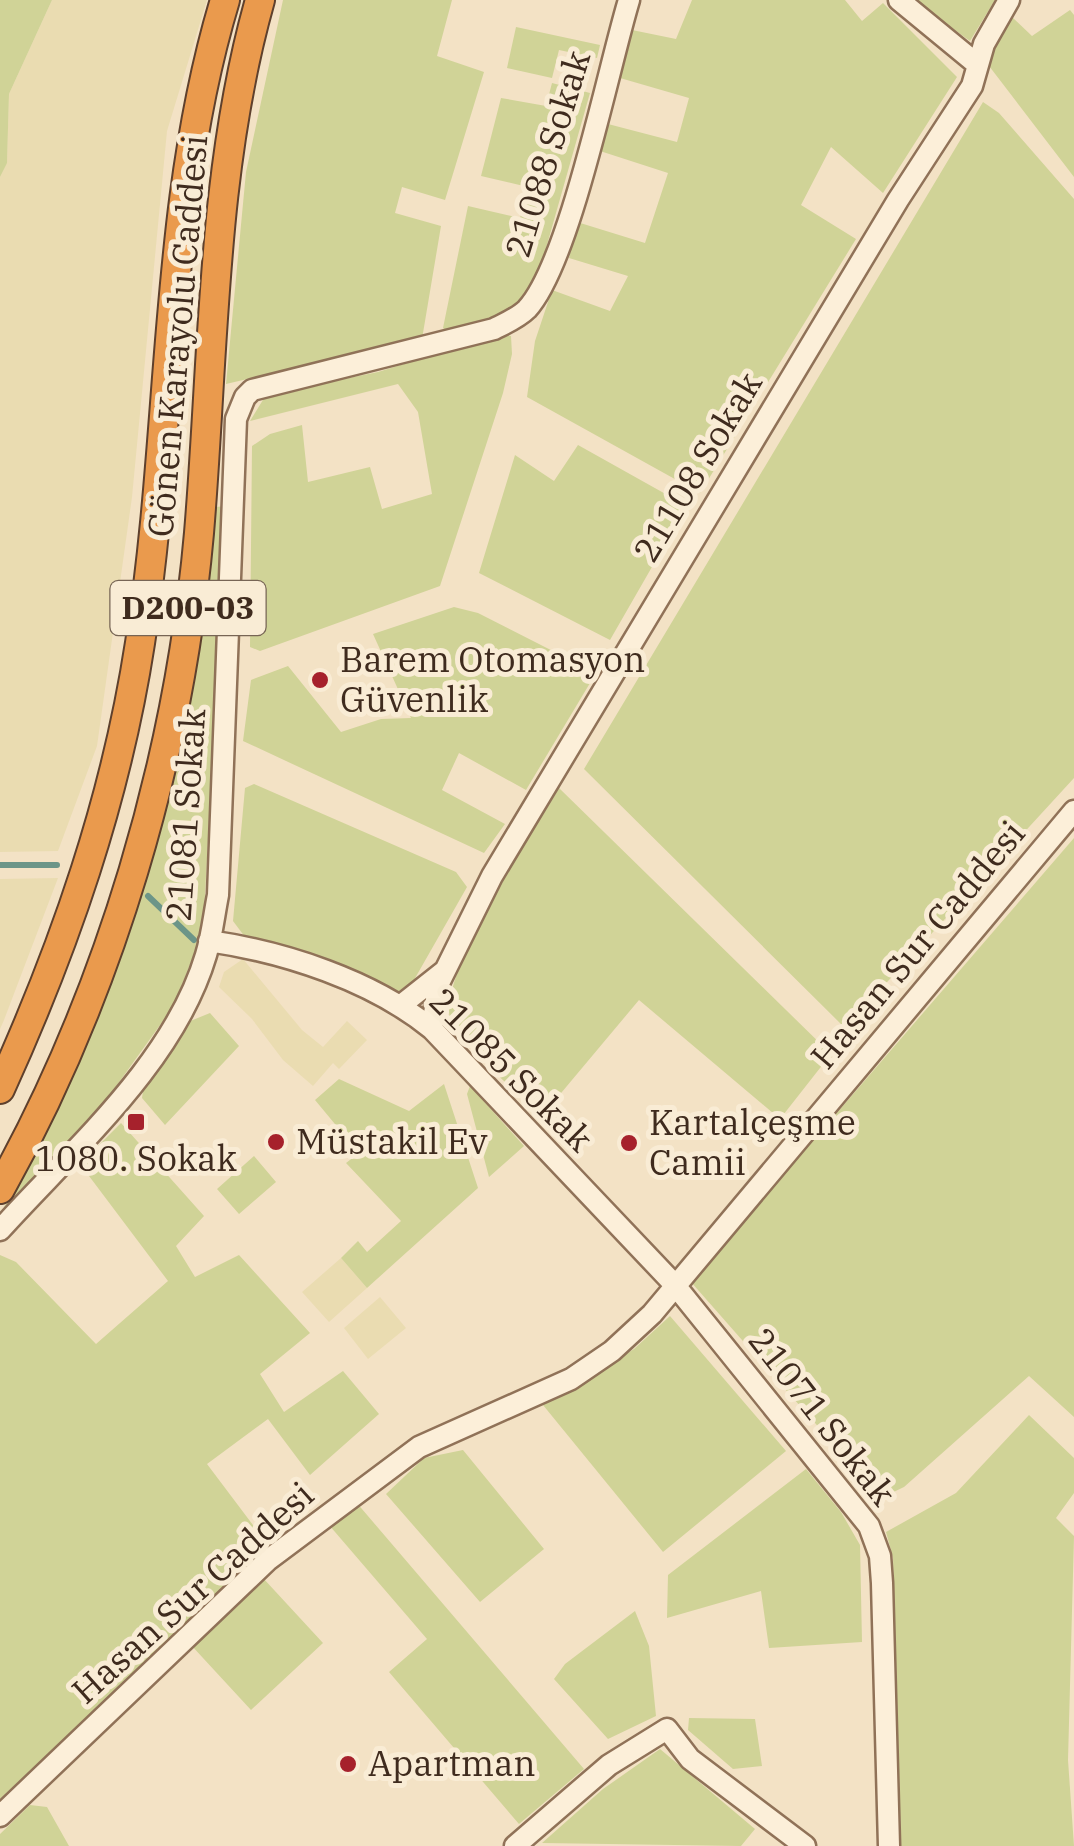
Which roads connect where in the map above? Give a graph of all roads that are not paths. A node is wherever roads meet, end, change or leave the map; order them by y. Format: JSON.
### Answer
{"nodes":[{"id":1,"x":225,"y":0,"type":"edge"},
{"id":2,"x":260,"y":0,"type":"edge"},
{"id":3,"x":629,"y":0,"type":"edge"},
{"id":4,"x":900,"y":0,"type":"edge"},
{"id":5,"x":1009,"y":0,"type":"edge"},
{"id":6,"x":978,"y":65,"type":"junction"},
{"id":7,"x":515,"y":319,"type":"joint"},
{"id":8,"x":1074,"y":811,"type":"edge"},
{"id":9,"x":209,"y":940,"type":"junction"},
{"id":10,"x":444,"y":970,"type":"junction"},
{"id":11,"x":400,"y":1006,"type":"junction"},
{"id":12,"x":432,"y":1029,"type":"junction"},
{"id":13,"x":0,"y":1089,"type":"edge"},
{"id":14,"x":0,"y":1189,"type":"edge"},
{"id":15,"x":0,"y":1230,"type":"edge"},
{"id":16,"x":674,"y":1284,"type":"junction"},
{"id":17,"x":0,"y":1816,"type":"edge"},
{"id":18,"x":515,"y":1846,"type":"edge"},
{"id":19,"x":804,"y":1846,"type":"edge"},
{"id":20,"x":888,"y":1846,"type":"edge"}],
"edges":[{"from":1,"to":13,"type":"highway","name":"Gönen Karayolu Caddesi","number":"D200-03"},
{"from":2,"to":14,"type":"highway","name":"Gönen Karayolu Caddesi","number":"D200-03"},
{"from":3,"to":7,"type":"street","name":"21088 Sokak"},
{"from":4,"to":6,"type":"street"},
{"from":5,"to":6,"type":"street","name":"21108 Sokak"},
{"from":6,"to":10,"type":"street","name":"21108 Sokak"},
{"from":7,"to":9,"type":"street","name":"21081 Sokak"},
{"from":8,"to":16,"type":"street","name":"Hasan Sur Caddesi"},
{"from":9,"to":11,"type":"street","name":"21085 Sokak"},
{"from":9,"to":15,"type":"street","name":"21081 Sokak"},
{"from":10,"to":11,"type":"street","name":"21108 Sokak"},
{"from":10,"to":12,"type":"street","name":"21108 Sokak"},
{"from":11,"to":12,"type":"street","name":"21085 Sokak"},
{"from":12,"to":16,"type":"street","name":"21085 Sokak"},
{"from":16,"to":17,"type":"street","name":"Hasan Sur Caddesi"},
{"from":16,"to":20,"type":"street","name":"21071 Sokak"},
{"from":18,"to":19,"type":"street"}]}
